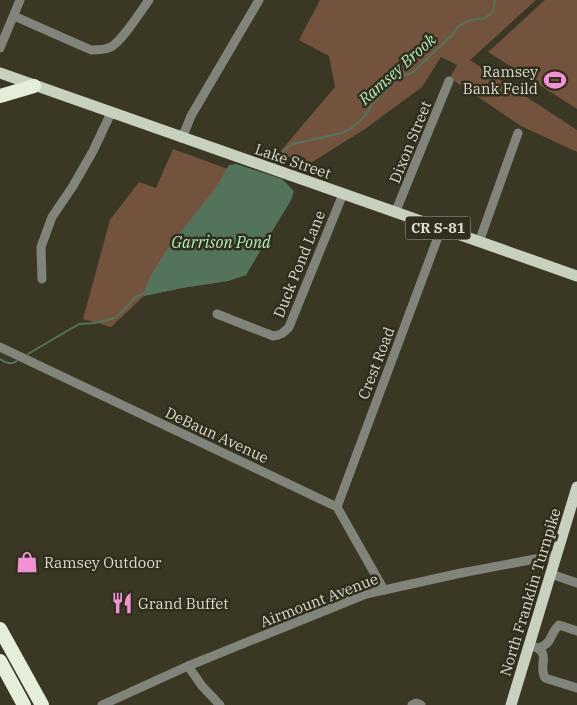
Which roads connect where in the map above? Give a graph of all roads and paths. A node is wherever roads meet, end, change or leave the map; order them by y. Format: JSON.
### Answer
{"nodes":[{"id":1,"x":20,"y":0,"type":"edge"},
{"id":2,"x":149,"y":0,"type":"edge"},
{"id":3,"x":259,"y":0,"type":"edge"},
{"id":4,"x":14,"y":16,"type":"junction"},
{"id":5,"x":0,"y":48,"type":"edge"},
{"id":6,"x":0,"y":73,"type":"edge"},
{"id":7,"x":448,"y":81,"type":"dead end"},
{"id":8,"x":34,"y":86,"type":"junction"},
{"id":9,"x":0,"y":96,"type":"edge"},
{"id":10,"x":111,"y":113,"type":"junction"},
{"id":11,"x":518,"y":133,"type":"dead end"},
{"id":12,"x":182,"y":138,"type":"junction"},
{"id":13,"x":343,"y":194,"type":"junction"},
{"id":14,"x":396,"y":212,"type":"junction"},
{"id":15,"x":441,"y":229,"type":"junction"},
{"id":16,"x":479,"y":242,"type":"junction"},
{"id":17,"x":577,"y":276,"type":"edge"},
{"id":18,"x":42,"y":279,"type":"dead end"},
{"id":19,"x":217,"y":314,"type":"dead end"},
{"id":20,"x":0,"y":347,"type":"edge"},
{"id":21,"x":577,"y":487,"type":"edge"},
{"id":22,"x":337,"y":507,"type":"junction"},
{"id":23,"x":556,"y":555,"type":"junction"},
{"id":24,"x":552,"y":574,"type":"junction"},
{"id":25,"x":577,"y":583,"type":"edge"},
{"id":26,"x":384,"y":590,"type":"junction"},
{"id":27,"x":0,"y":629,"type":"edge"},
{"id":28,"x":577,"y":632,"type":"edge"},
{"id":29,"x":535,"y":646,"type":"junction"},
{"id":30,"x":0,"y":661,"type":"edge"},
{"id":31,"x":188,"y":666,"type":"junction"},
{"id":32,"x":577,"y":688,"type":"edge"},
{"id":33,"x":24,"y":705,"type":"edge"},
{"id":34,"x":42,"y":705,"type":"edge"},
{"id":35,"x":102,"y":705,"type":"edge"},
{"id":36,"x":220,"y":705,"type":"edge"},
{"id":37,"x":412,"y":705,"type":"edge"},
{"id":38,"x":421,"y":705,"type":"edge"},
{"id":39,"x":510,"y":705,"type":"edge"}],
"edges":[{"from":1,"to":4,"type":"street"},
{"from":2,"to":4,"type":"street"},
{"from":3,"to":12,"type":"street"},
{"from":4,"to":5,"type":"street"},
{"from":6,"to":8,"type":"main road","name":"Lake Street","number":"CR S-81"},
{"from":7,"to":14,"type":"street","name":"Dixon Street"},
{"from":8,"to":9,"type":"highway"},
{"from":8,"to":10,"type":"main road","name":"Lake Street","number":"CR S-81"},
{"from":10,"to":12,"type":"main road","name":"Lake Street","number":"CR S-81"},
{"from":10,"to":18,"type":"street"},
{"from":11,"to":16,"type":"street"},
{"from":12,"to":13,"type":"main road","name":"Lake Street","number":"CR S-81"},
{"from":13,"to":14,"type":"main road","name":"Lake Street","number":"CR S-81"},
{"from":13,"to":19,"type":"street","name":"Duck Pond Lane"},
{"from":14,"to":15,"type":"main road","name":"Lake Street","number":"CR S-81"},
{"from":15,"to":16,"type":"main road","name":"Lake Street","number":"CR S-81"},
{"from":15,"to":22,"type":"street","name":"Crest Road"},
{"from":16,"to":17,"type":"main road","name":"Lake Street","number":"CR S-81"},
{"from":20,"to":22,"type":"street","name":"DeBaun Avenue"},
{"from":21,"to":23,"type":"main road","name":"North Franklin Turnpike"},
{"from":22,"to":26,"type":"street"},
{"from":23,"to":24,"type":"main road","name":"North Franklin Turnpike"},
{"from":23,"to":26,"type":"street","name":"Airmount Avenue"},
{"from":24,"to":25,"type":"street"},
{"from":24,"to":29,"type":"main road","name":"North Franklin Turnpike"},
{"from":26,"to":31,"type":"street","name":"Airmount Avenue"},
{"from":27,"to":34,"type":"highway"},
{"from":28,"to":29,"type":"street"},
{"from":29,"to":32,"type":"street"},
{"from":29,"to":39,"type":"main road","name":"North Franklin Turnpike"},
{"from":30,"to":33,"type":"highway"},
{"from":31,"to":35,"type":"street","name":"Airmount Avenue"},
{"from":31,"to":36,"type":"street"},
{"from":37,"to":38,"type":"street"}]}
